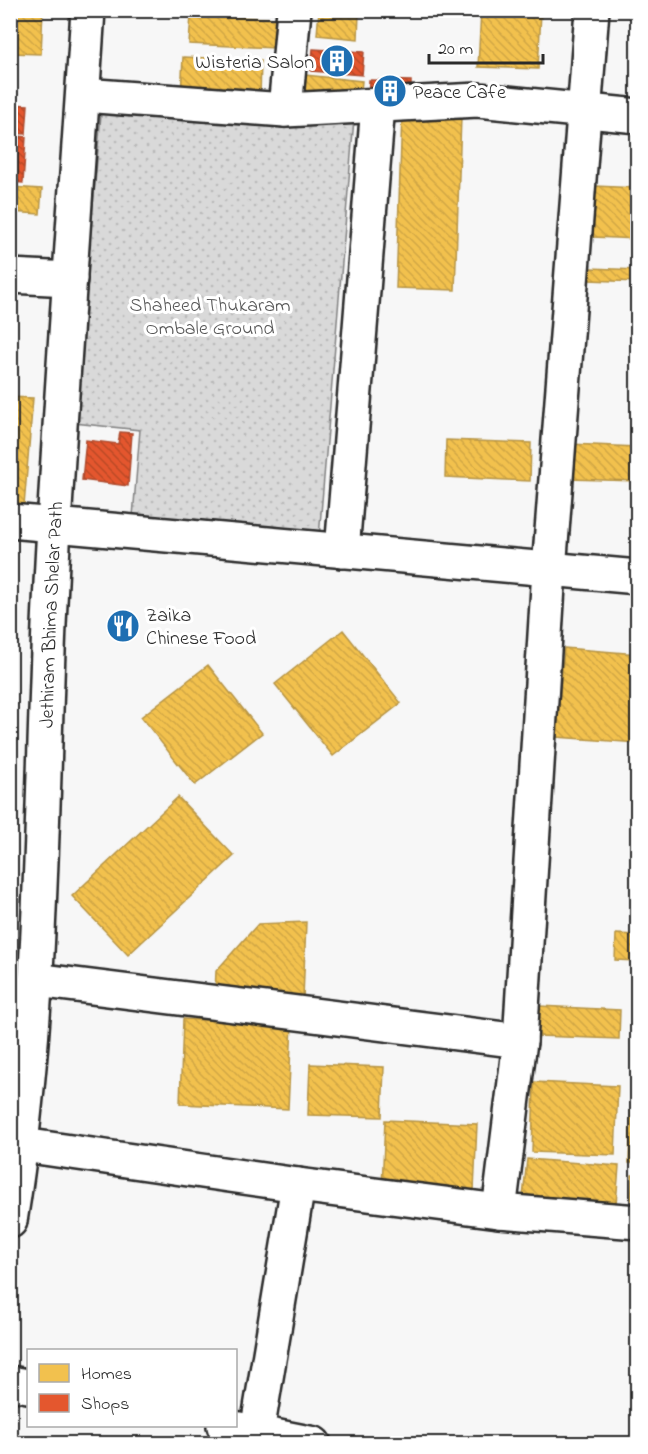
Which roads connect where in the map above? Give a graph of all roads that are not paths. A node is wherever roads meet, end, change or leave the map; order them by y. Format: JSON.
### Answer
{"nodes":[{"id":1,"x":88,"y":10,"type":"edge"},
{"id":2,"x":294,"y":10,"type":"edge"},
{"id":3,"x":592,"y":10,"type":"edge"},
{"id":4,"x":82,"y":95,"type":"junction"},
{"id":5,"x":378,"y":105,"type":"junction"},
{"id":6,"x":285,"y":110,"type":"junction"},
{"id":7,"x":585,"y":110,"type":"junction"},
{"id":8,"x":638,"y":116,"type":"edge"},
{"id":9,"x":10,"y":276,"type":"edge"},
{"id":10,"x":70,"y":279,"type":"junction"},
{"id":11,"x":10,"y":521,"type":"edge"},
{"id":12,"x":54,"y":524,"type":"junction"},
{"id":13,"x":342,"y":551,"type":"junction"},
{"id":14,"x":549,"y":570,"type":"junction"},
{"id":15,"x":638,"y":577,"type":"edge"},
{"id":16,"x":36,"y":980,"type":"junction"},
{"id":17,"x":519,"y":1041,"type":"junction"},
{"id":18,"x":23,"y":1145,"type":"junction"},
{"id":19,"x":298,"y":1185,"type":"junction"},
{"id":20,"x":499,"y":1210,"type":"junction"},
{"id":21,"x":10,"y":1221,"type":"edge"},
{"id":22,"x":638,"y":1222,"type":"edge"},
{"id":23,"x":10,"y":1383,"type":"edge"},
{"id":24,"x":27,"y":1386,"type":"edge"},
{"id":25,"x":229,"y":1427,"type":"edge"},
{"id":26,"x":256,"y":1438,"type":"edge"},
{"id":27,"x":314,"y":1443,"type":"edge"}],
"edges":[{"from":1,"to":4,"type":"street","name":"Jethiram Bhima Shelar Path"},
{"from":2,"to":6,"type":"street"},
{"from":3,"to":7,"type":"street"},
{"from":4,"to":6,"type":"street"},
{"from":4,"to":10,"type":"street","name":"Jethiram Bhima Shelar Path"},
{"from":5,"to":6,"type":"street"},
{"from":5,"to":7,"type":"street"},
{"from":5,"to":13,"type":"street"},
{"from":7,"to":8,"type":"street"},
{"from":7,"to":14,"type":"street"},
{"from":9,"to":10,"type":"street"},
{"from":10,"to":12,"type":"street","name":"Jethiram Bhima Shelar Path"},
{"from":11,"to":12,"type":"street"},
{"from":12,"to":13,"type":"street"},
{"from":12,"to":16,"type":"street","name":"Jethiram Bhima Shelar Path"},
{"from":13,"to":14,"type":"street"},
{"from":14,"to":15,"type":"street"},
{"from":14,"to":17,"type":"street"},
{"from":16,"to":17,"type":"street"},
{"from":16,"to":18,"type":"street","name":"Jethiram Bhima Shelar Path"},
{"from":17,"to":20,"type":"street"},
{"from":18,"to":19,"type":"street"},
{"from":18,"to":21,"type":"street","name":"Jethiram Bhima Shelar Path"},
{"from":19,"to":20,"type":"street"},
{"from":19,"to":26,"type":"street"},
{"from":20,"to":22,"type":"street"},
{"from":23,"to":24,"type":"street"},
{"from":25,"to":26,"type":"street"},
{"from":26,"to":27,"type":"street"}]}
